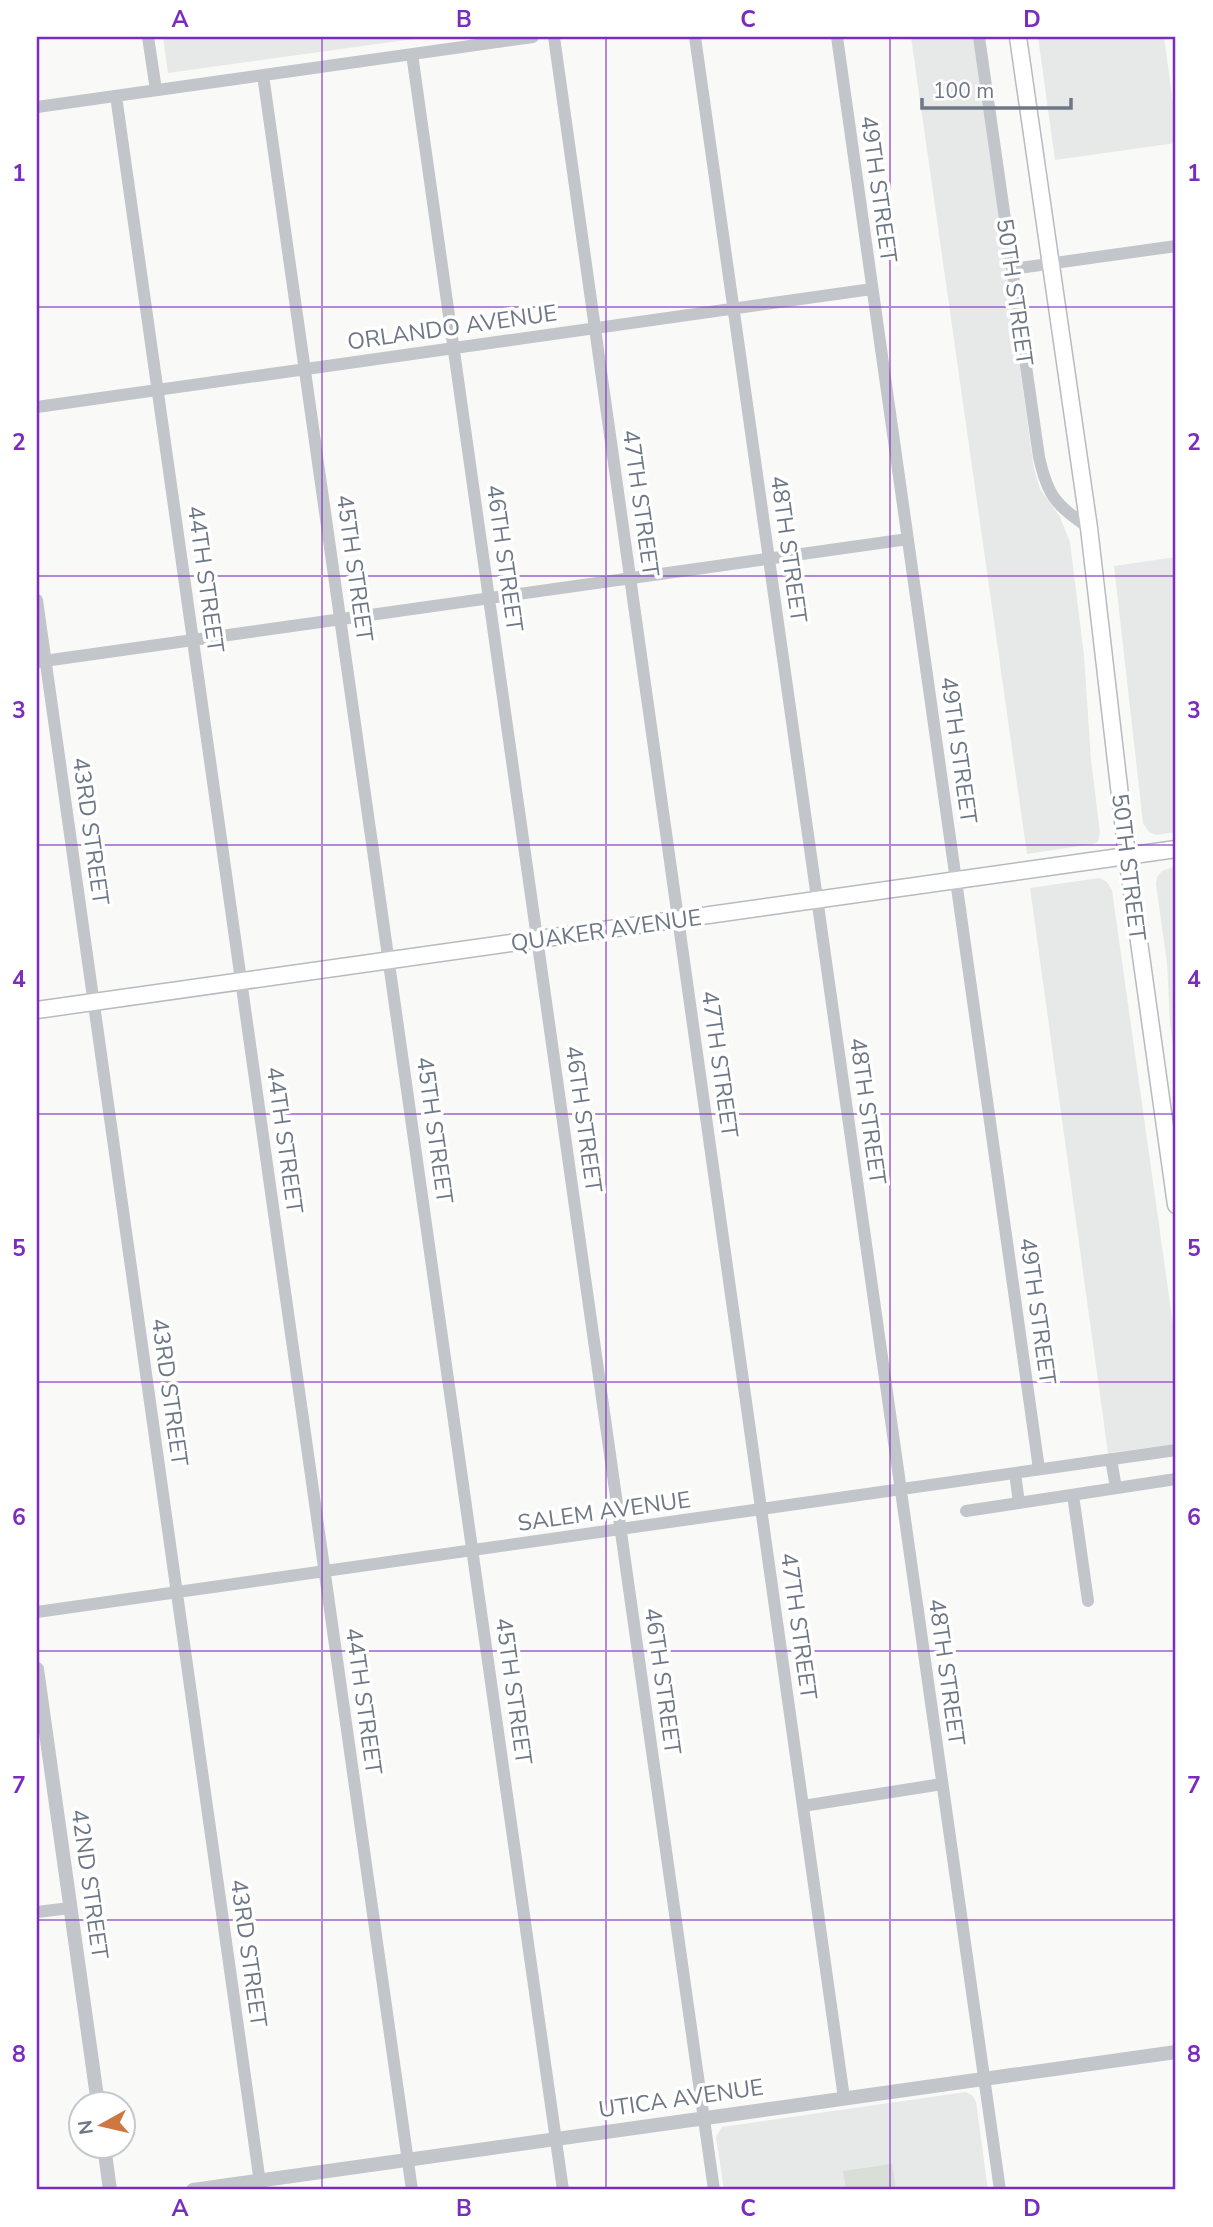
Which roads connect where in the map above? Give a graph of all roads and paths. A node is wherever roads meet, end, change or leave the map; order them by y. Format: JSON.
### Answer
{"nodes":[{"id":1,"x":148,"y":37,"type":"edge"},
{"id":2,"x":533,"y":37,"type":"edge"},
{"id":3,"x":554,"y":37,"type":"edge"},
{"id":4,"x":695,"y":37,"type":"edge"},
{"id":5,"x":836,"y":37,"type":"edge"},
{"id":6,"x":1018,"y":37,"type":"edge"},
{"id":7,"x":982,"y":41,"type":"edge"},
{"id":8,"x":412,"y":54,"type":"junction"},
{"id":9,"x":263,"y":75,"type":"junction"},
{"id":10,"x":156,"y":90,"type":"junction"},
{"id":11,"x":116,"y":96,"type":"junction"},
{"id":12,"x":37,"y":107,"type":"edge"},
{"id":13,"x":1176,"y":246,"type":"edge"},
{"id":14,"x":1051,"y":264,"type":"junction"},
{"id":15,"x":1012,"y":270,"type":"junction"},
{"id":16,"x":872,"y":289,"type":"junction"},
{"id":17,"x":734,"y":308,"type":"junction"},
{"id":18,"x":596,"y":328,"type":"junction"},
{"id":19,"x":454,"y":348,"type":"junction"},
{"id":20,"x":305,"y":369,"type":"junction"},
{"id":21,"x":158,"y":390,"type":"junction"},
{"id":22,"x":37,"y":407,"type":"edge"},
{"id":23,"x":1088,"y":528,"type":"junction"},
{"id":24,"x":908,"y":538,"type":"junction"},
{"id":25,"x":769,"y":559,"type":"junction"},
{"id":26,"x":631,"y":579,"type":"junction"},
{"id":27,"x":489,"y":599,"type":"junction"},
{"id":28,"x":37,"y":600,"type":"edge"},
{"id":29,"x":341,"y":619,"type":"junction"},
{"id":30,"x":193,"y":639,"type":"junction"},
{"id":31,"x":41,"y":662,"type":"edge"},
{"id":32,"x":1176,"y":849,"type":"edge"},
{"id":33,"x":1127,"y":856,"type":"junction"},
{"id":34,"x":956,"y":880,"type":"junction"},
{"id":35,"x":817,"y":900,"type":"junction"},
{"id":36,"x":679,"y":919,"type":"junction"},
{"id":37,"x":537,"y":939,"type":"junction"},
{"id":38,"x":390,"y":960,"type":"junction"},
{"id":39,"x":242,"y":981,"type":"junction"},
{"id":40,"x":94,"y":1002,"type":"junction"},
{"id":41,"x":37,"y":1010,"type":"edge"},
{"id":42,"x":1172,"y":1150,"type":"edge"},
{"id":43,"x":1176,"y":1205,"type":"edge"},
{"id":44,"x":1176,"y":1450,"type":"edge"},
{"id":45,"x":1111,"y":1459,"type":"junction"},
{"id":46,"x":1040,"y":1469,"type":"junction"},
{"id":47,"x":1015,"y":1473,"type":"junction"},
{"id":48,"x":1176,"y":1479,"type":"edge"},
{"id":49,"x":1115,"y":1488,"type":"junction"},
{"id":50,"x":901,"y":1489,"type":"junction"},
{"id":51,"x":1073,"y":1495,"type":"junction"},
{"id":52,"x":1019,"y":1503,"type":"junction"},
{"id":53,"x":762,"y":1509,"type":"junction"},
{"id":54,"x":966,"y":1511,"type":"dead end"},
{"id":55,"x":621,"y":1530,"type":"junction"},
{"id":56,"x":473,"y":1550,"type":"junction"},
{"id":57,"x":325,"y":1571,"type":"junction"},
{"id":58,"x":177,"y":1592,"type":"junction"},
{"id":59,"x":1088,"y":1601,"type":"dead end"},
{"id":60,"x":37,"y":1612,"type":"edge"},
{"id":61,"x":37,"y":1669,"type":"edge"},
{"id":62,"x":942,"y":1784,"type":"junction"},
{"id":63,"x":803,"y":1806,"type":"junction"},
{"id":64,"x":70,"y":1908,"type":"junction"},
{"id":65,"x":37,"y":1912,"type":"edge"},
{"id":66,"x":1176,"y":2052,"type":"edge"},
{"id":67,"x":984,"y":2078,"type":"junction"},
{"id":68,"x":96,"y":2090,"type":"edge"},
{"id":69,"x":844,"y":2098,"type":"junction"},
{"id":70,"x":704,"y":2118,"type":"junction"},
{"id":71,"x":556,"y":2139,"type":"junction"},
{"id":72,"x":106,"y":2160,"type":"edge"},
{"id":73,"x":407,"y":2160,"type":"junction"},
{"id":74,"x":260,"y":2186,"type":"edge"},
{"id":75,"x":110,"y":2190,"type":"edge"},
{"id":76,"x":193,"y":2190,"type":"edge"},
{"id":77,"x":412,"y":2190,"type":"edge"},
{"id":78,"x":563,"y":2190,"type":"edge"},
{"id":79,"x":714,"y":2190,"type":"edge"},
{"id":80,"x":1000,"y":2190,"type":"edge"}],
"edges":[{"from":1,"to":10,"type":"street"},
{"from":2,"to":8,"type":"street"},
{"from":3,"to":18,"type":"street","name":"47TH STREET"},
{"from":4,"to":17,"type":"street","name":"48TH STREET"},
{"from":5,"to":16,"type":"street","name":"49TH STREET"},
{"from":6,"to":14,"type":"main road","name":"50TH STREET"},
{"from":7,"to":15,"type":"street","name":"50TH STREET"},
{"from":8,"to":9,"type":"street"},
{"from":8,"to":19,"type":"street","name":"46TH STREET"},
{"from":9,"to":10,"type":"street"},
{"from":9,"to":20,"type":"street","name":"45TH STREET"},
{"from":10,"to":11,"type":"street"},
{"from":11,"to":12,"type":"street"},
{"from":11,"to":21,"type":"street","name":"44TH STREET"},
{"from":13,"to":14,"type":"street"},
{"from":14,"to":15,"type":"street"},
{"from":14,"to":23,"type":"main road","name":"50TH STREET"},
{"from":15,"to":23,"type":"street","name":"50TH STREET"},
{"from":16,"to":17,"type":"street","name":"ORLANDO AVENUE"},
{"from":16,"to":24,"type":"street","name":"49TH STREET"},
{"from":17,"to":18,"type":"street","name":"ORLANDO AVENUE"},
{"from":17,"to":25,"type":"street","name":"48TH STREET"},
{"from":18,"to":19,"type":"street","name":"ORLANDO AVENUE"},
{"from":18,"to":26,"type":"street","name":"47TH STREET"},
{"from":19,"to":20,"type":"street","name":"ORLANDO AVENUE"},
{"from":19,"to":27,"type":"street","name":"46TH STREET"},
{"from":20,"to":21,"type":"street","name":"ORLANDO AVENUE"},
{"from":20,"to":29,"type":"street","name":"45TH STREET"},
{"from":21,"to":22,"type":"street","name":"ORLANDO AVENUE"},
{"from":21,"to":30,"type":"street","name":"44TH STREET"},
{"from":23,"to":33,"type":"main road","name":"50TH STREET"},
{"from":24,"to":25,"type":"street"},
{"from":24,"to":34,"type":"street","name":"49TH STREET"},
{"from":25,"to":26,"type":"street"},
{"from":25,"to":35,"type":"street","name":"48TH STREET"},
{"from":26,"to":27,"type":"street"},
{"from":26,"to":36,"type":"street","name":"47TH STREET"},
{"from":27,"to":29,"type":"street"},
{"from":27,"to":37,"type":"street","name":"46TH STREET"},
{"from":28,"to":31,"type":"street","name":"43RD STREET"},
{"from":29,"to":30,"type":"street"},
{"from":29,"to":38,"type":"street","name":"45TH STREET"},
{"from":30,"to":31,"type":"street"},
{"from":30,"to":39,"type":"street","name":"44TH STREET"},
{"from":31,"to":40,"type":"street","name":"43RD STREET"},
{"from":32,"to":33,"type":"main road","name":"QUAKER AVENUE"},
{"from":33,"to":34,"type":"main road","name":"QUAKER AVENUE"},
{"from":33,"to":42,"type":"main road","name":"50TH STREET"},
{"from":34,"to":35,"type":"main road","name":"QUAKER AVENUE"},
{"from":34,"to":46,"type":"street","name":"49TH STREET"},
{"from":35,"to":36,"type":"main road","name":"QUAKER AVENUE"},
{"from":35,"to":50,"type":"street","name":"48TH STREET"},
{"from":36,"to":37,"type":"main road","name":"QUAKER AVENUE"},
{"from":36,"to":53,"type":"street","name":"47TH STREET"},
{"from":37,"to":38,"type":"main road","name":"QUAKER AVENUE"},
{"from":37,"to":55,"type":"street","name":"46TH STREET"},
{"from":38,"to":39,"type":"main road","name":"QUAKER AVENUE"},
{"from":38,"to":56,"type":"street","name":"45TH STREET"},
{"from":39,"to":40,"type":"main road","name":"QUAKER AVENUE"},
{"from":39,"to":57,"type":"street","name":"44TH STREET"},
{"from":40,"to":41,"type":"main road","name":"QUAKER AVENUE"},
{"from":40,"to":58,"type":"street","name":"43RD STREET"},
{"from":42,"to":43,"type":"main road","name":"50TH STREET"},
{"from":44,"to":45,"type":"street","name":"SALEM AVENUE"},
{"from":45,"to":46,"type":"street","name":"SALEM AVENUE"},
{"from":45,"to":49,"type":"street"},
{"from":46,"to":47,"type":"street","name":"SALEM AVENUE"},
{"from":47,"to":50,"type":"street","name":"SALEM AVENUE"},
{"from":47,"to":52,"type":"street"},
{"from":48,"to":49,"type":"street"},
{"from":49,"to":51,"type":"street"},
{"from":50,"to":53,"type":"street","name":"SALEM AVENUE"},
{"from":50,"to":62,"type":"street","name":"48TH STREET"},
{"from":51,"to":52,"type":"street"},
{"from":51,"to":59,"type":"street"},
{"from":52,"to":54,"type":"street"},
{"from":53,"to":55,"type":"street","name":"SALEM AVENUE"},
{"from":53,"to":63,"type":"street","name":"47TH STREET"},
{"from":55,"to":56,"type":"street","name":"SALEM AVENUE"},
{"from":55,"to":70,"type":"street","name":"46TH STREET"},
{"from":56,"to":57,"type":"street","name":"SALEM AVENUE"},
{"from":56,"to":71,"type":"street","name":"45TH STREET"},
{"from":57,"to":58,"type":"street","name":"SALEM AVENUE"},
{"from":57,"to":73,"type":"street","name":"44TH STREET"},
{"from":58,"to":60,"type":"street","name":"SALEM AVENUE"},
{"from":58,"to":74,"type":"street","name":"43RD STREET"},
{"from":61,"to":64,"type":"street","name":"42ND STREET"},
{"from":62,"to":63,"type":"street"},
{"from":62,"to":67,"type":"street","name":"48TH STREET"},
{"from":63,"to":69,"type":"street","name":"47TH STREET"},
{"from":64,"to":65,"type":"street"},
{"from":64,"to":68,"type":"street","name":"42ND STREET"},
{"from":66,"to":67,"type":"street","name":"UTICA AVENUE"},
{"from":67,"to":69,"type":"street","name":"UTICA AVENUE"},
{"from":67,"to":80,"type":"street","name":"48TH STREET"},
{"from":69,"to":70,"type":"street","name":"UTICA AVENUE"},
{"from":70,"to":71,"type":"street","name":"UTICA AVENUE"},
{"from":70,"to":79,"type":"street","name":"46TH STREET"},
{"from":71,"to":73,"type":"street","name":"UTICA AVENUE"},
{"from":71,"to":78,"type":"street","name":"45TH STREET"},
{"from":72,"to":75,"type":"street"},
{"from":73,"to":74,"type":"street","name":"UTICA AVENUE"},
{"from":73,"to":77,"type":"street","name":"44TH STREET"},
{"from":74,"to":76,"type":"street","name":"UTICA AVENUE"}]}
